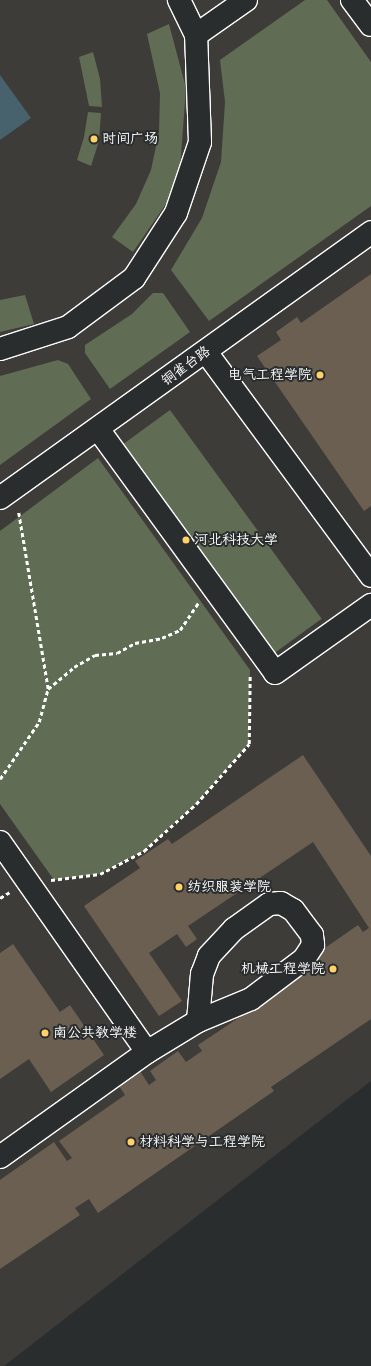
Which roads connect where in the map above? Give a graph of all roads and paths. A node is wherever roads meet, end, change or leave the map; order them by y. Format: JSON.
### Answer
{"nodes":[{"id":1,"x":179,"y":0,"type":"edge"},
{"id":2,"x":246,"y":0,"type":"edge"},
{"id":3,"x":352,"y":0,"type":"edge"},
{"id":4,"x":371,"y":25,"type":"edge"},
{"id":5,"x":196,"y":35,"type":"junction"},
{"id":6,"x":371,"y":232,"type":"edge"},
{"id":7,"x":0,"y":349,"type":"edge"},
{"id":8,"x":206,"y":352,"type":"junction"},
{"id":9,"x":98,"y":429,"type":"junction"},
{"id":10,"x":7,"y":493,"type":"edge"},
{"id":11,"x":371,"y":576,"type":"edge"},
{"id":12,"x":212,"y":583,"type":"junction"},
{"id":13,"x":371,"y":605,"type":"edge"},
{"id":14,"x":250,"y":670,"type":"dead end"},
{"id":15,"x":48,"y":689,"type":"junction"},
{"id":16,"x":0,"y":779,"type":"edge"},
{"id":17,"x":0,"y":842,"type":"edge"},
{"id":18,"x":28,"y":883,"type":"junction"},
{"id":19,"x":198,"y":1021,"type":"junction"},
{"id":20,"x":147,"y":1052,"type":"junction"},
{"id":21,"x":0,"y":1157,"type":"edge"}],
"edges":[{"from":1,"to":5,"type":"lane"},
{"from":2,"to":5,"type":"lane"},
{"from":3,"to":4,"type":"lane"},
{"from":5,"to":7,"type":"lane"},
{"from":6,"to":8,"type":"lane","name":"铜雀台路"},
{"from":8,"to":9,"type":"lane","name":"铜雀台路"},
{"from":8,"to":11,"type":"lane"},
{"from":9,"to":10,"type":"lane","name":"铜雀台路"},
{"from":9,"to":12,"type":"lane"},
{"from":10,"to":15,"type":"path"},
{"from":12,"to":13,"type":"lane"},
{"from":12,"to":15,"type":"path"},
{"from":14,"to":18,"type":"path"},
{"from":15,"to":16,"type":"path"},
{"from":17,"to":18,"type":"lane"},
{"from":18,"to":20,"type":"lane"},
{"from":19,"to":19,"type":"lane"},
{"from":19,"to":20,"type":"lane"},
{"from":20,"to":21,"type":"lane"}]}
